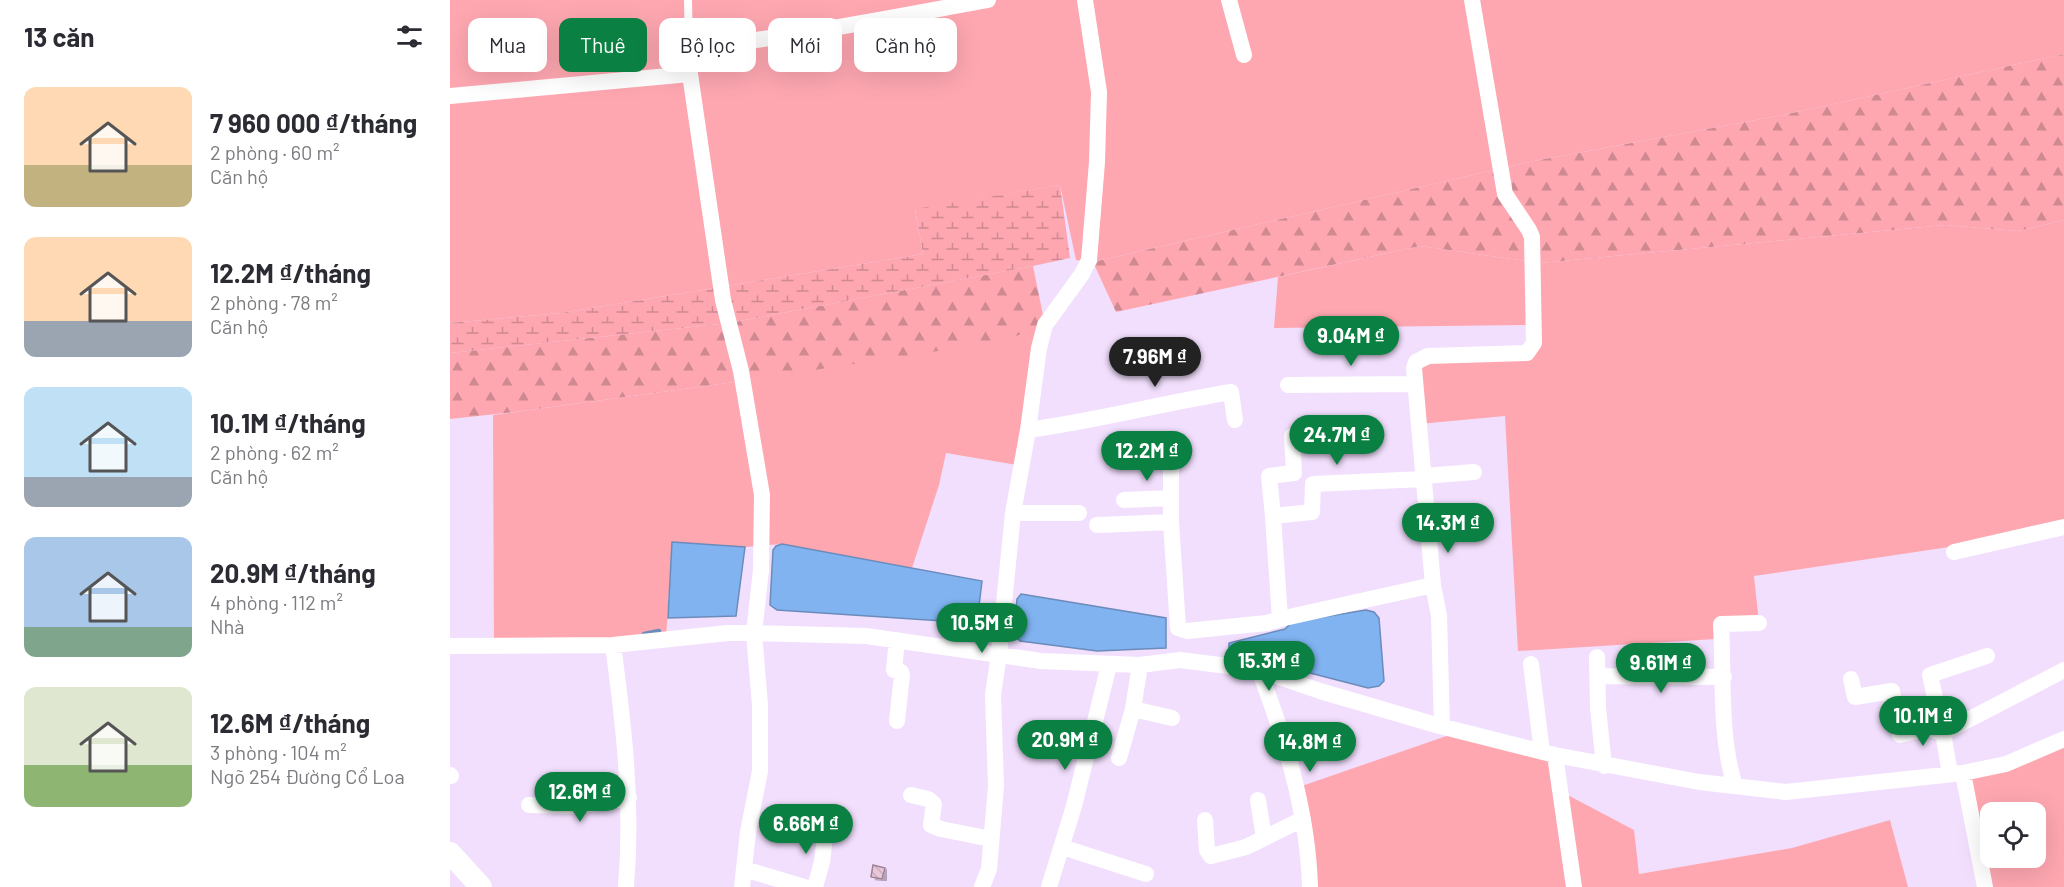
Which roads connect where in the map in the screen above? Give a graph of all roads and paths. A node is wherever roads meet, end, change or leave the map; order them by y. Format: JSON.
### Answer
{"nodes":[{"id":1,"x":688,"y":0,"type":"edge"},
{"id":2,"x":988,"y":0,"type":"edge"},
{"id":3,"x":1085,"y":0,"type":"edge"},
{"id":4,"x":1229,"y":0,"type":"edge"},
{"id":5,"x":1472,"y":0,"type":"edge"},
{"id":6,"x":688,"y":18,"type":"edge"},
{"id":7,"x":756,"y":39,"type":"edge"},
{"id":8,"x":1244,"y":55,"type":"dead end"},
{"id":9,"x":690,"y":74,"type":"joint"},
{"id":10,"x":450,"y":96,"type":"edge"},
{"id":11,"x":1415,"y":384,"type":"junction"},
{"id":12,"x":1288,"y":385,"type":"dead end"},
{"id":13,"x":1235,"y":420,"type":"dead end"},
{"id":14,"x":1028,"y":430,"type":"junction"},
{"id":15,"x":1292,"y":436,"type":"dead end"},
{"id":16,"x":1171,"y":469,"type":"dead end"},
{"id":17,"x":1474,"y":472,"type":"dead end"},
{"id":18,"x":1424,"y":477,"type":"junction"},
{"id":19,"x":1171,"y":498,"type":"junction"},
{"id":20,"x":1124,"y":500,"type":"dead end"},
{"id":21,"x":1013,"y":513,"type":"junction"},
{"id":22,"x":1078,"y":513,"type":"dead end"},
{"id":23,"x":1273,"y":516,"type":"junction"},
{"id":24,"x":1171,"y":522,"type":"junction"},
{"id":25,"x":1097,"y":525,"type":"dead end"},
{"id":26,"x":2064,"y":527,"type":"edge"},
{"id":27,"x":1954,"y":552,"type":"dead end"},
{"id":28,"x":1433,"y":585,"type":"junction"},
{"id":29,"x":1280,"y":619,"type":"junction"},
{"id":30,"x":1759,"y":623,"type":"dead end"},
{"id":31,"x":1178,"y":628,"type":"junction"},
{"id":32,"x":754,"y":633,"type":"junction"},
{"id":33,"x":897,"y":640,"type":"junction"},
{"id":34,"x":613,"y":645,"type":"junction"},
{"id":35,"x":450,"y":646,"type":"edge"},
{"id":36,"x":999,"y":654,"type":"junction"},
{"id":37,"x":1987,"y":656,"type":"dead end"},
{"id":38,"x":1598,"y":657,"type":"dead end"},
{"id":39,"x":1180,"y":660,"type":"junction"},
{"id":40,"x":1109,"y":664,"type":"junction"},
{"id":41,"x":1531,"y":664,"type":"dead end"},
{"id":42,"x":1140,"y":666,"type":"junction"},
{"id":43,"x":1259,"y":670,"type":"junction"},
{"id":44,"x":2064,"y":670,"type":"edge"},
{"id":45,"x":1598,"y":676,"type":"junction"},
{"id":46,"x":1724,"y":677,"type":"junction"},
{"id":47,"x":1851,"y":679,"type":"dead end"},
{"id":48,"x":1133,"y":709,"type":"junction"},
{"id":49,"x":1173,"y":718,"type":"dead end"},
{"id":50,"x":897,"y":722,"type":"dead end"},
{"id":51,"x":1442,"y":726,"type":"junction"},
{"id":52,"x":1943,"y":733,"type":"junction"},
{"id":53,"x":2064,"y":739,"type":"edge"},
{"id":54,"x":1548,"y":754,"type":"junction"},
{"id":55,"x":1119,"y":758,"type":"dead end"},
{"id":56,"x":1604,"y":766,"type":"junction"},
{"id":57,"x":1957,"y":773,"type":"junction"},
{"id":58,"x":1735,"y":786,"type":"junction"},
{"id":59,"x":911,"y":795,"type":"dead end"},
{"id":60,"x":629,"y":798,"type":"junction"},
{"id":61,"x":1258,"y":800,"type":"dead end"},
{"id":62,"x":529,"y":805,"type":"dead end"},
{"id":63,"x":1303,"y":819,"type":"junction"},
{"id":64,"x":1205,"y":820,"type":"dead end"},
{"id":65,"x":826,"y":829,"type":"dead end"},
{"id":66,"x":1264,"y":838,"type":"junction"},
{"id":67,"x":991,"y":839,"type":"junction"},
{"id":68,"x":1062,"y":847,"type":"junction"},
{"id":69,"x":450,"y":853,"type":"edge"},
{"id":70,"x":744,"y":869,"type":"junction"},
{"id":71,"x":1146,"y":874,"type":"dead end"},
{"id":72,"x":481,"y":887,"type":"edge"},
{"id":73,"x":626,"y":887,"type":"edge"},
{"id":74,"x":742,"y":887,"type":"edge"},
{"id":75,"x":804,"y":887,"type":"edge"},
{"id":76,"x":815,"y":887,"type":"edge"},
{"id":77,"x":982,"y":887,"type":"edge"},
{"id":78,"x":1049,"y":887,"type":"edge"},
{"id":79,"x":1310,"y":887,"type":"edge"},
{"id":80,"x":1574,"y":887,"type":"edge"},
{"id":81,"x":1985,"y":887,"type":"edge"}],
"edges":[{"from":1,"to":6,"type":"lane"},
{"from":2,"to":7,"type":"street"},
{"from":3,"to":14,"type":"street"},
{"from":4,"to":8,"type":"street"},
{"from":5,"to":11,"type":"street"},
{"from":9,"to":10,"type":"street"},
{"from":9,"to":32,"type":"street"},
{"from":11,"to":12,"type":"street"},
{"from":11,"to":18,"type":"street"},
{"from":13,"to":14,"type":"street"},
{"from":14,"to":21,"type":"street"},
{"from":15,"to":23,"type":"street"},
{"from":16,"to":19,"type":"street"},
{"from":17,"to":18,"type":"street"},
{"from":18,"to":23,"type":"street"},
{"from":18,"to":28,"type":"street"},
{"from":19,"to":20,"type":"street"},
{"from":19,"to":24,"type":"street"},
{"from":21,"to":22,"type":"street"},
{"from":21,"to":36,"type":"street"},
{"from":23,"to":29,"type":"street"},
{"from":24,"to":25,"type":"street"},
{"from":24,"to":31,"type":"street"},
{"from":26,"to":27,"type":"street"},
{"from":28,"to":29,"type":"street"},
{"from":28,"to":51,"type":"street"},
{"from":29,"to":31,"type":"street"},
{"from":30,"to":46,"type":"street"},
{"from":31,"to":39,"type":"street"},
{"from":32,"to":33,"type":"street"},
{"from":32,"to":34,"type":"street"},
{"from":32,"to":70,"type":"street"},
{"from":33,"to":36,"type":"street"},
{"from":33,"to":50,"type":"street"},
{"from":34,"to":35,"type":"street"},
{"from":34,"to":60,"type":"street"},
{"from":36,"to":40,"type":"street"},
{"from":36,"to":67,"type":"street"},
{"from":37,"to":52,"type":"street"},
{"from":38,"to":45,"type":"street"},
{"from":39,"to":42,"type":"street"},
{"from":39,"to":43,"type":"street"},
{"from":40,"to":42,"type":"street"},
{"from":40,"to":68,"type":"street"},
{"from":41,"to":54,"type":"street"},
{"from":42,"to":48,"type":"street"},
{"from":43,"to":51,"type":"street"},
{"from":43,"to":63,"type":"street"},
{"from":44,"to":52,"type":"street"},
{"from":45,"to":46,"type":"street"},
{"from":45,"to":56,"type":"street"},
{"from":46,"to":58,"type":"street"},
{"from":47,"to":52,"type":"street"},
{"from":48,"to":49,"type":"street"},
{"from":48,"to":55,"type":"street"},
{"from":51,"to":54,"type":"street"},
{"from":52,"to":57,"type":"street"},
{"from":53,"to":57,"type":"street"},
{"from":54,"to":56,"type":"street"},
{"from":54,"to":80,"type":"street"},
{"from":56,"to":58,"type":"street"},
{"from":57,"to":58,"type":"street"},
{"from":57,"to":81,"type":"street"},
{"from":59,"to":67,"type":"street"},
{"from":60,"to":62,"type":"street"},
{"from":60,"to":73,"type":"street"},
{"from":61,"to":66,"type":"street"},
{"from":63,"to":66,"type":"street"},
{"from":63,"to":79,"type":"street"},
{"from":64,"to":66,"type":"street"},
{"from":65,"to":76,"type":"street"},
{"from":67,"to":77,"type":"street"},
{"from":68,"to":71,"type":"street"},
{"from":68,"to":78,"type":"street"},
{"from":69,"to":72,"type":"street"},
{"from":70,"to":74,"type":"street"},
{"from":70,"to":75,"type":"street"}]}
